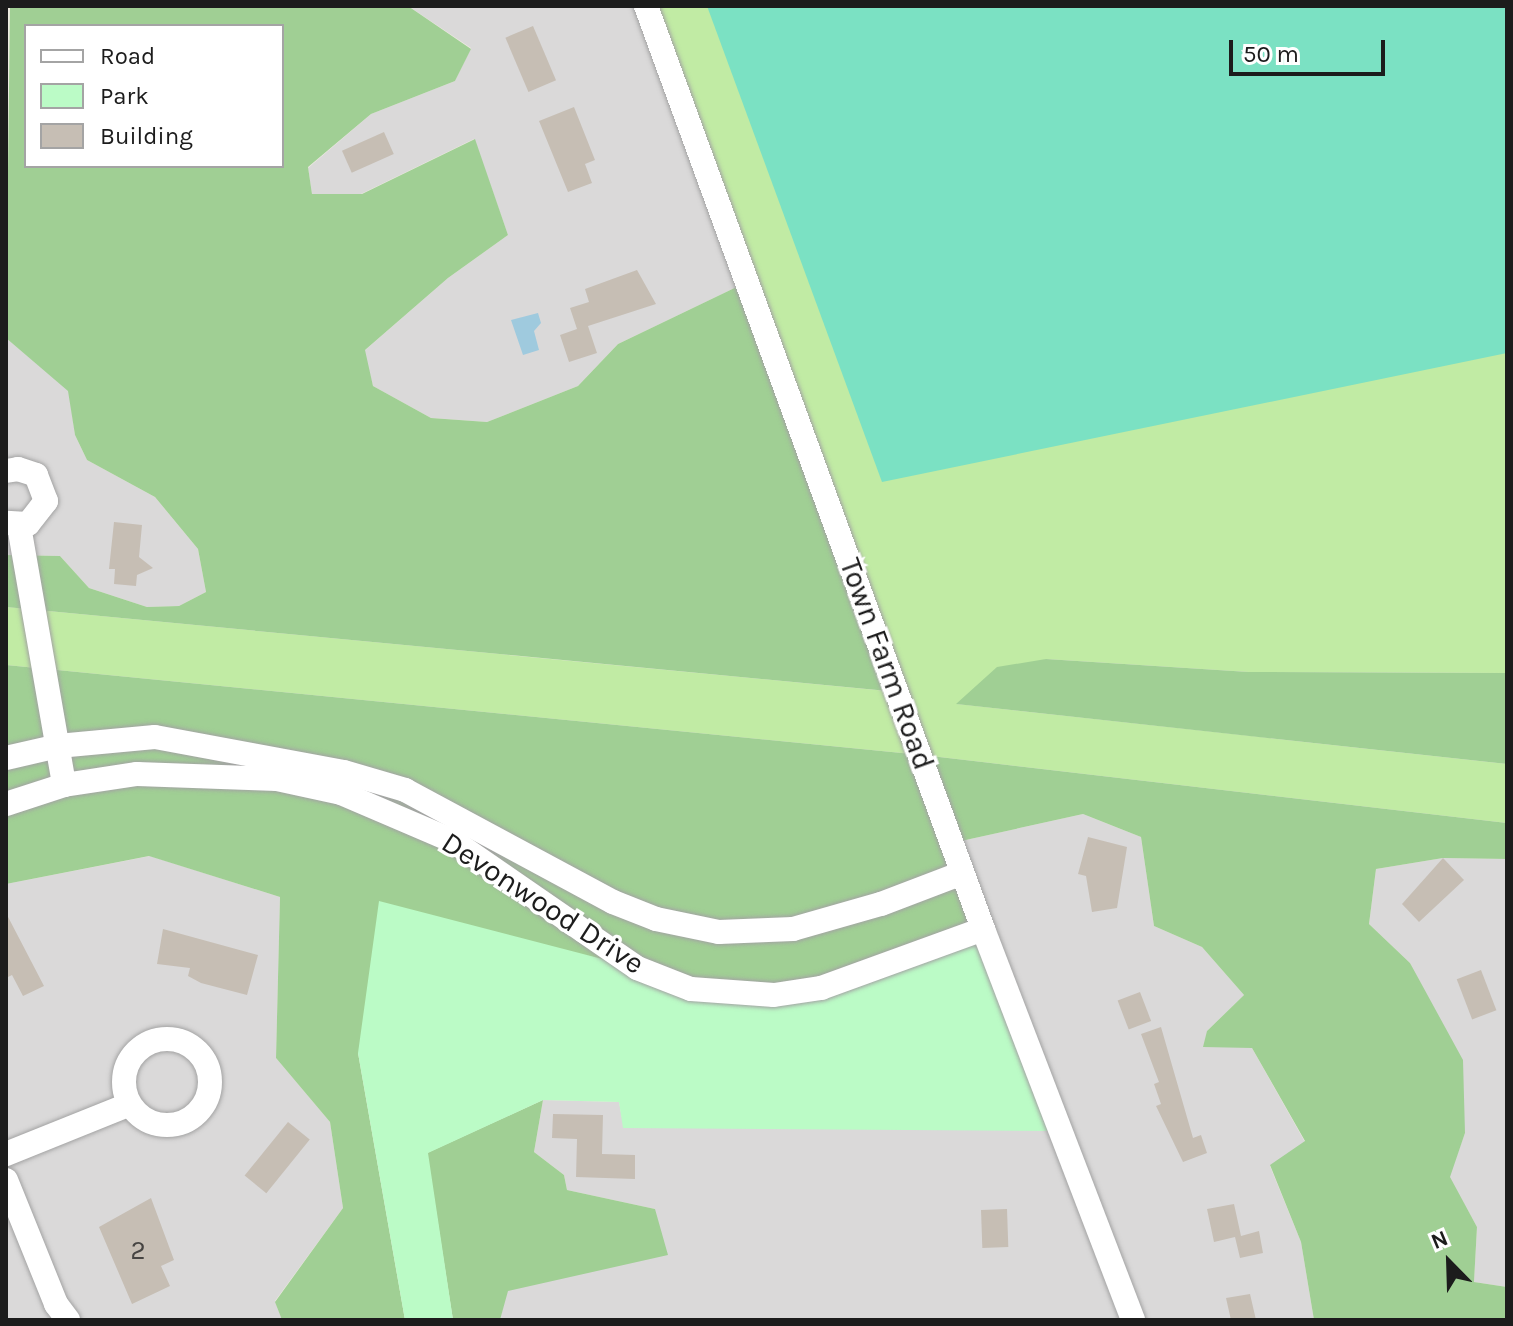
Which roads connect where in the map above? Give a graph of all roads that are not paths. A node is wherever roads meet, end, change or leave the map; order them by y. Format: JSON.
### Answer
{"nodes":[{"id":1,"x":646,"y":6,"type":"edge"},
{"id":2,"x":6,"y":471,"type":"edge"},
{"id":3,"x":12,"y":524,"type":"edge"},
{"id":4,"x":58,"y":746,"type":"junction"},
{"id":5,"x":6,"y":758,"type":"edge"},
{"id":6,"x":64,"y":785,"type":"junction"},
{"id":7,"x":6,"y":804,"type":"edge"},
{"id":8,"x":962,"y":873,"type":"junction"},
{"id":9,"x":983,"y":929,"type":"junction"},
{"id":10,"x":128,"y":1105,"type":"dead end"},
{"id":11,"x":6,"y":1154,"type":"edge"},
{"id":12,"x":6,"y":1180,"type":"edge"},
{"id":13,"x":68,"y":1320,"type":"edge"},
{"id":14,"x":1133,"y":1320,"type":"edge"}],
"edges":[{"from":1,"to":8,"type":"street","name":"Town Farm Road"},
{"from":2,"to":3,"type":"street"},
{"from":3,"to":4,"type":"street"},
{"from":4,"to":5,"type":"street","name":"Devonwood Drive"},
{"from":4,"to":6,"type":"street"},
{"from":4,"to":8,"type":"street","name":"Devonwood Drive"},
{"from":6,"to":7,"type":"street","name":"Devonwood Drive"},
{"from":6,"to":9,"type":"street","name":"Devonwood Drive"},
{"from":8,"to":9,"type":"street","name":"Town Farm Road"},
{"from":9,"to":14,"type":"street","name":"Town Farm Road"},
{"from":10,"to":11,"type":"street"},
{"from":12,"to":13,"type":"street"}]}
